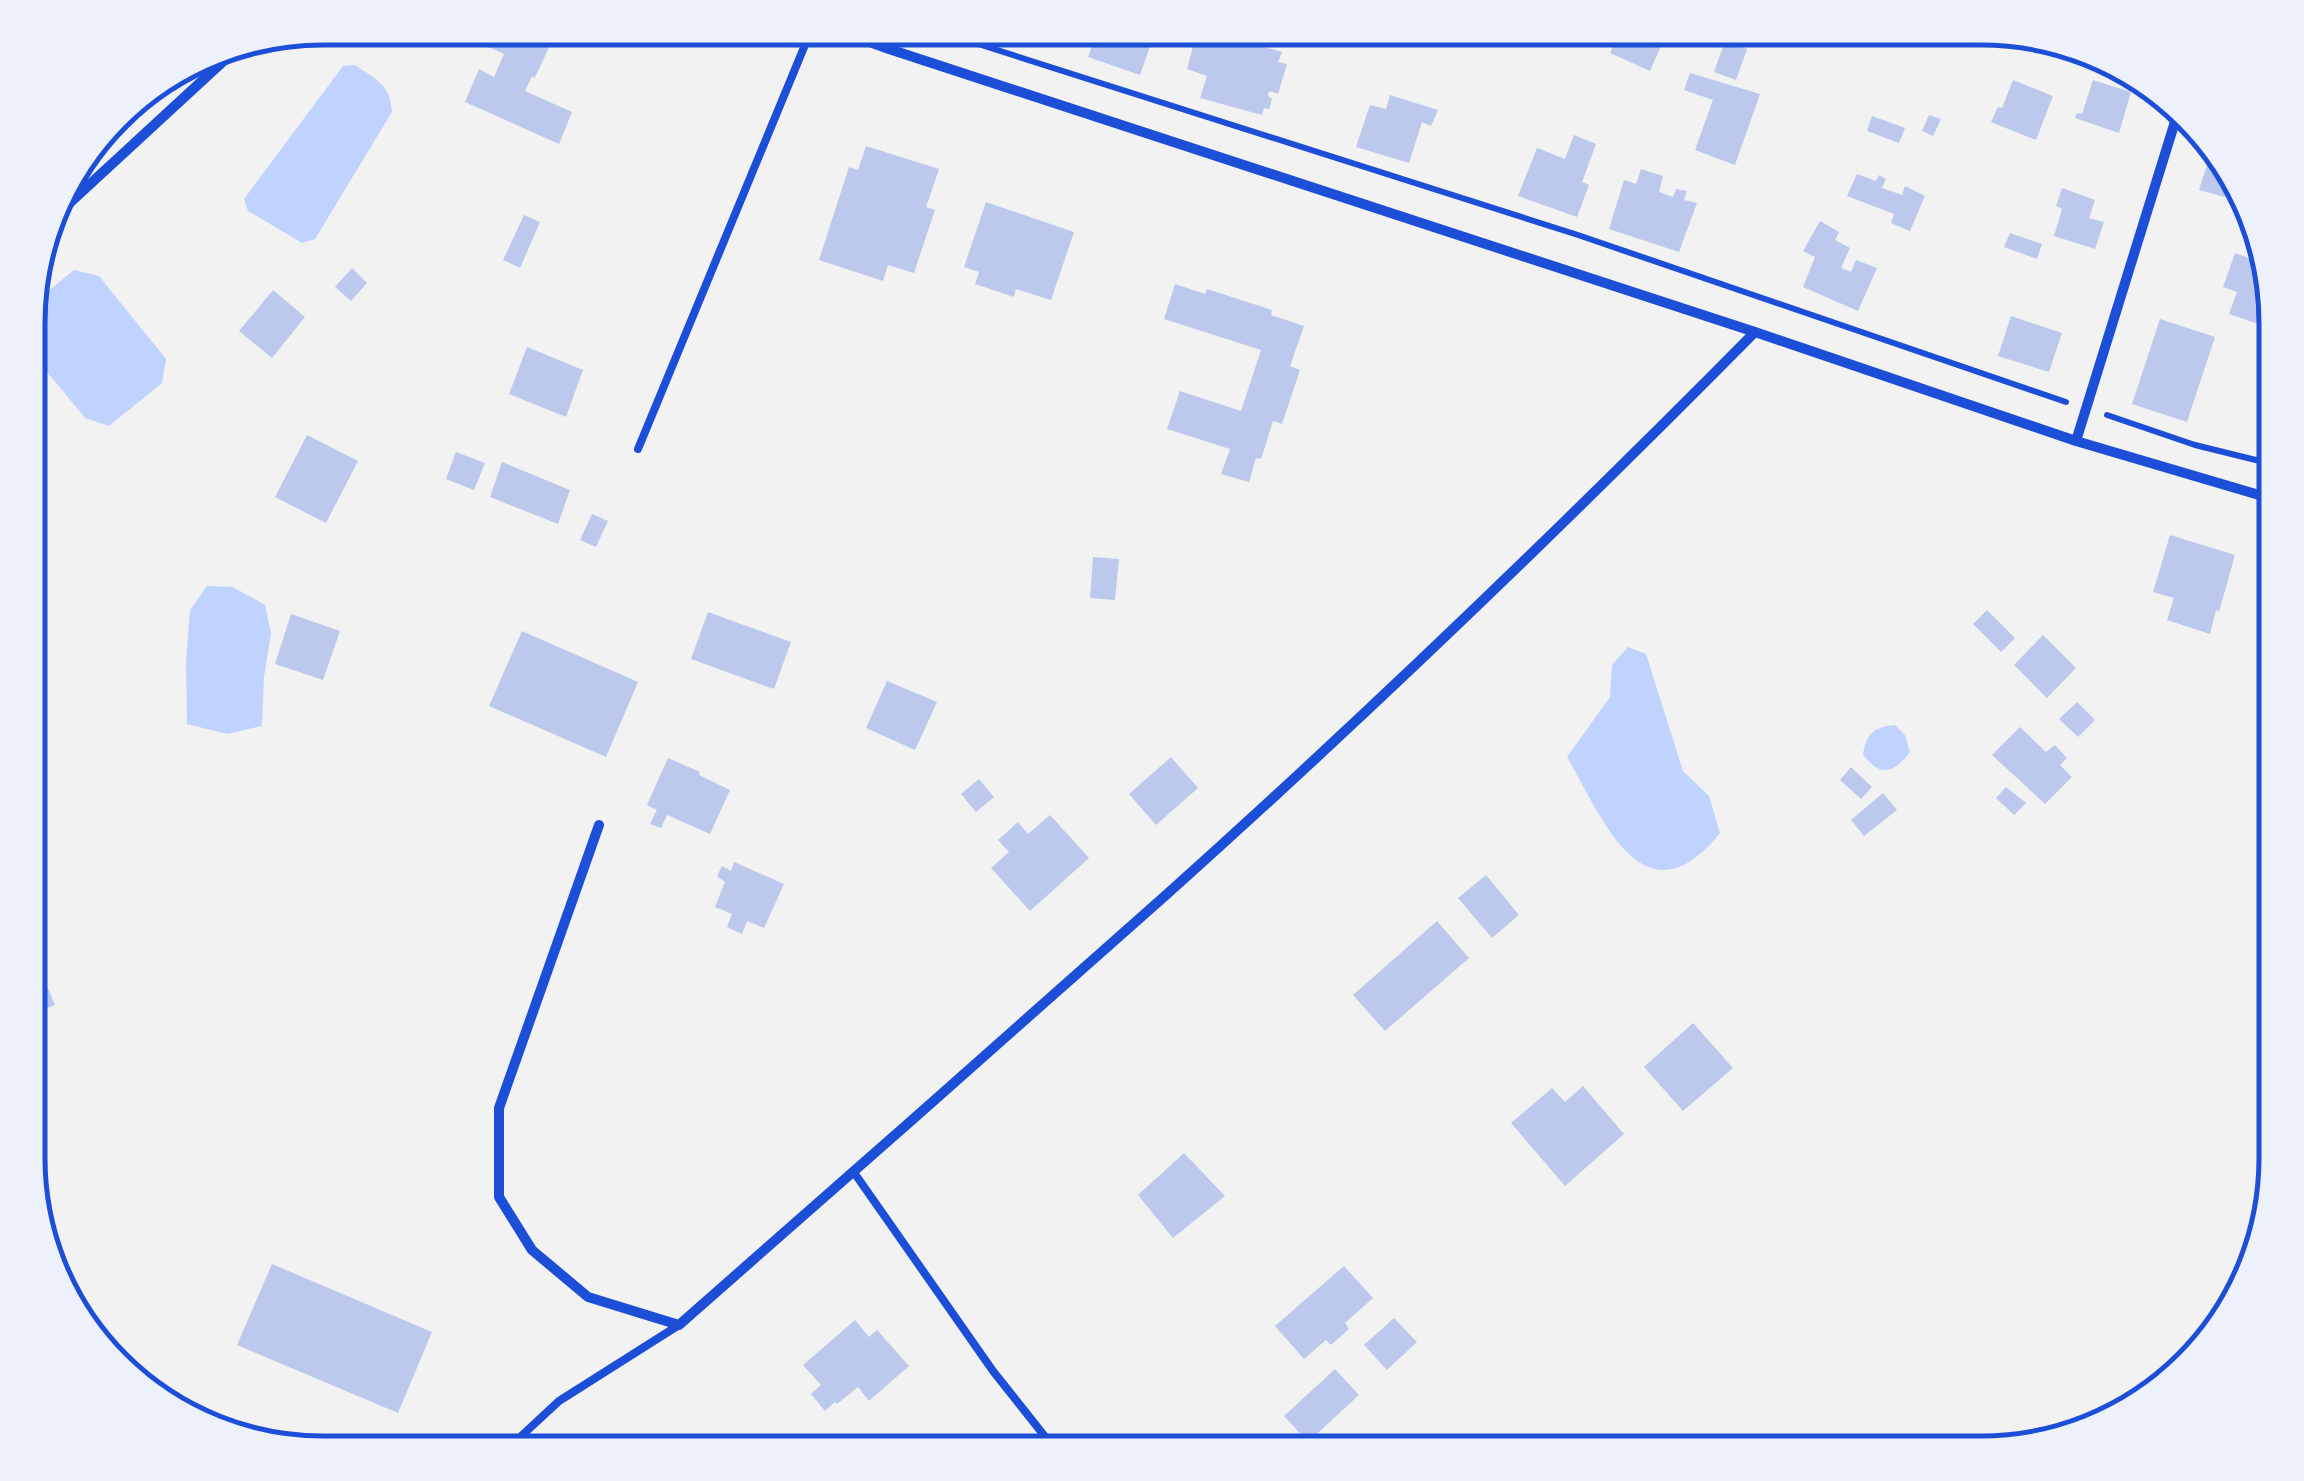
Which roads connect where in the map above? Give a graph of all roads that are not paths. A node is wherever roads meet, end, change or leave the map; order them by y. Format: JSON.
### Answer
{"nodes":[{"id":1,"x":805,"y":46,"type":"edge"},
{"id":2,"x":880,"y":46,"type":"edge"},
{"id":3,"x":890,"y":46,"type":"edge"},
{"id":4,"x":889,"y":49,"type":"junction"},
{"id":5,"x":219,"y":65,"type":"edge"},
{"id":6,"x":2175,"y":123,"type":"edge"},
{"id":7,"x":76,"y":196,"type":"edge"},
{"id":8,"x":1755,"y":332,"type":"junction"},
{"id":9,"x":2076,"y":441,"type":"junction"},
{"id":10,"x":638,"y":449,"type":"dead end"},
{"id":11,"x":2258,"y":495,"type":"edge"},
{"id":12,"x":599,"y":825,"type":"dead end"},
{"id":13,"x":854,"y":1171,"type":"junction"},
{"id":14,"x":679,"y":1325,"type":"junction"},
{"id":15,"x":522,"y":1436,"type":"edge"},
{"id":16,"x":1044,"y":1436,"type":"edge"}],
"edges":[{"from":1,"to":10,"type":"lane"},
{"from":2,"to":4,"type":"street"},
{"from":3,"to":4,"type":"street"},
{"from":4,"to":8,"type":"street"},
{"from":5,"to":7,"type":"street"},
{"from":6,"to":9,"type":"street"},
{"from":8,"to":9,"type":"street"},
{"from":8,"to":13,"type":"street"},
{"from":9,"to":11,"type":"street"},
{"from":12,"to":14,"type":"street"},
{"from":13,"to":14,"type":"street"},
{"from":13,"to":16,"type":"lane"},
{"from":14,"to":15,"type":"lane"}]}
